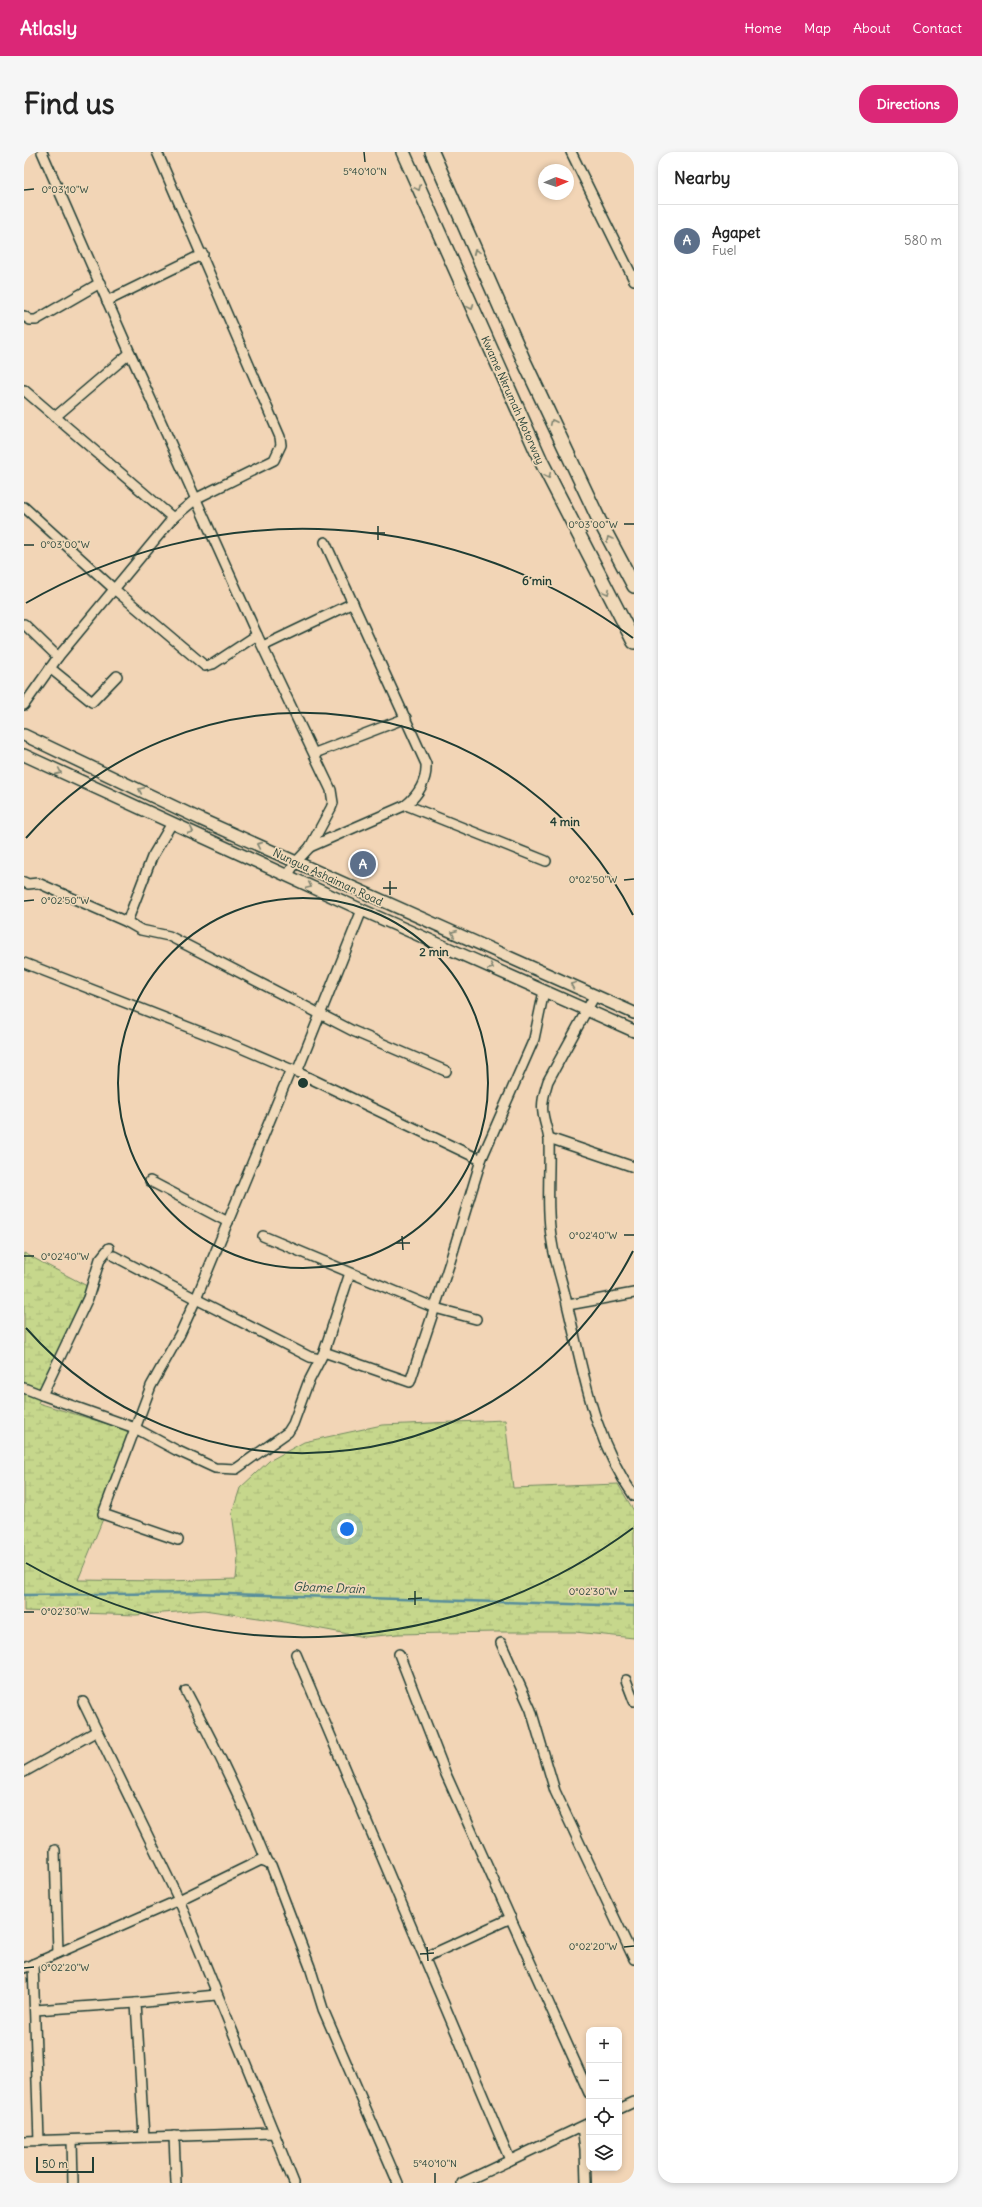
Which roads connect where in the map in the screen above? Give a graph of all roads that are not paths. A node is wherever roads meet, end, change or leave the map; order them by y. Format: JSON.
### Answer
{"nodes":[{"id":1,"x":42,"y":152,"type":"edge"},
{"id":2,"x":157,"y":152,"type":"edge"},
{"id":3,"x":403,"y":152,"type":"edge"},
{"id":4,"x":432,"y":152,"type":"edge"},
{"id":5,"x":571,"y":152,"type":"edge"},
{"id":6,"x":203,"y":254,"type":"junction"},
{"id":7,"x":634,"y":280,"type":"edge"},
{"id":8,"x":100,"y":283,"type":"junction"},
{"id":9,"x":107,"y":301,"type":"junction"},
{"id":10,"x":24,"y":316,"type":"edge"},
{"id":11,"x":130,"y":353,"type":"junction"},
{"id":12,"x":24,"y":390,"type":"edge"},
{"id":13,"x":55,"y":417,"type":"junction"},
{"id":14,"x":197,"y":498,"type":"junction"},
{"id":15,"x":24,"y":507,"type":"edge"},
{"id":16,"x":173,"y":518,"type":"junction"},
{"id":17,"x":325,"y":542,"type":"dead end"},
{"id":18,"x":634,"y":586,"type":"edge"},
{"id":19,"x":114,"y":590,"type":"junction"},
{"id":20,"x":353,"y":603,"type":"junction"},
{"id":21,"x":24,"y":624,"type":"edge"},
{"id":22,"x":258,"y":635,"type":"junction"},
{"id":23,"x":634,"y":642,"type":"edge"},
{"id":24,"x":263,"y":646,"type":"junction"},
{"id":25,"x":58,"y":657,"type":"junction"},
{"id":26,"x":50,"y":668,"type":"junction"},
{"id":27,"x":117,"y":676,"type":"dead end"},
{"id":28,"x":24,"y":704,"type":"edge"},
{"id":29,"x":406,"y":718,"type":"junction"},
{"id":30,"x":24,"y":735,"type":"edge"},
{"id":31,"x":315,"y":753,"type":"junction"},
{"id":32,"x":24,"y":756,"type":"edge"},
{"id":33,"x":406,"y":805,"type":"junction"},
{"id":34,"x":172,"y":823,"type":"junction"},
{"id":35,"x":310,"y":847,"type":"junction"},
{"id":36,"x":546,"y":861,"type":"dead end"},
{"id":37,"x":296,"y":862,"type":"junction"},
{"id":38,"x":287,"y":876,"type":"junction"},
{"id":39,"x":24,"y":882,"type":"edge"},
{"id":40,"x":362,"y":910,"type":"junction"},
{"id":41,"x":127,"y":922,"type":"junction"},
{"id":42,"x":24,"y":963,"type":"edge"},
{"id":43,"x":544,"y":991,"type":"junction"},
{"id":44,"x":595,"y":995,"type":"junction"},
{"id":45,"x":587,"y":1009,"type":"junction"},
{"id":46,"x":634,"y":1013,"type":"edge"},
{"id":47,"x":319,"y":1014,"type":"junction"},
{"id":48,"x":634,"y":1032,"type":"edge"},
{"id":49,"x":294,"y":1071,"type":"junction"},
{"id":50,"x":446,"y":1071,"type":"dead end"},
{"id":51,"x":548,"y":1138,"type":"junction"},
{"id":52,"x":481,"y":1160,"type":"junction"},
{"id":53,"x":634,"y":1167,"type":"edge"},
{"id":54,"x":150,"y":1181,"type":"dead end"},
{"id":55,"x":228,"y":1222,"type":"junction"},
{"id":56,"x":263,"y":1236,"type":"dead end"},
{"id":57,"x":109,"y":1248,"type":"dead end"},
{"id":58,"x":114,"y":1256,"type":"dead end"},
{"id":59,"x":350,"y":1273,"type":"junction"},
{"id":60,"x":634,"y":1293,"type":"edge"},
{"id":61,"x":196,"y":1299,"type":"junction"},
{"id":62,"x":568,"y":1305,"type":"junction"},
{"id":63,"x":435,"y":1308,"type":"junction"},
{"id":64,"x":476,"y":1319,"type":"dead end"},
{"id":65,"x":322,"y":1355,"type":"junction"},
{"id":66,"x":24,"y":1388,"type":"edge"},
{"id":67,"x":42,"y":1395,"type":"junction"},
{"id":68,"x":135,"y":1428,"type":"junction"},
{"id":69,"x":634,"y":1496,"type":"edge"},
{"id":70,"x":178,"y":1540,"type":"dead end"},
{"id":71,"x":501,"y":1643,"type":"dead end"},
{"id":72,"x":296,"y":1654,"type":"dead end"},
{"id":73,"x":399,"y":1654,"type":"dead end"},
{"id":74,"x":626,"y":1680,"type":"dead end"},
{"id":75,"x":186,"y":1691,"type":"dead end"},
{"id":76,"x":634,"y":1701,"type":"edge"},
{"id":77,"x":83,"y":1702,"type":"dead end"},
{"id":78,"x":97,"y":1731,"type":"junction"},
{"id":79,"x":24,"y":1772,"type":"edge"},
{"id":80,"x":55,"y":1850,"type":"dead end"},
{"id":81,"x":267,"y":1862,"type":"junction"},
{"id":82,"x":179,"y":1900,"type":"junction"},
{"id":83,"x":511,"y":1918,"type":"junction"},
{"id":84,"x":58,"y":1953,"type":"junction"},
{"id":85,"x":426,"y":1957,"type":"junction"},
{"id":86,"x":634,"y":1959,"type":"edge"},
{"id":87,"x":33,"y":1964,"type":"junction"},
{"id":88,"x":24,"y":1968,"type":"edge"},
{"id":89,"x":216,"y":1995,"type":"junction"},
{"id":90,"x":136,"y":2003,"type":"junction"},
{"id":91,"x":35,"y":2010,"type":"junction"},
{"id":92,"x":586,"y":2086,"type":"edge"},
{"id":93,"x":634,"y":2102,"type":"edge"},
{"id":94,"x":622,"y":2108,"type":"edge"},
{"id":95,"x":585,"y":2125,"type":"edge"},
{"id":96,"x":274,"y":2133,"type":"junction"},
{"id":97,"x":174,"y":2136,"type":"junction"},
{"id":98,"x":144,"y":2137,"type":"junction"},
{"id":99,"x":72,"y":2140,"type":"junction"},
{"id":100,"x":24,"y":2141,"type":"edge"},
{"id":101,"x":40,"y":2141,"type":"junction"},
{"id":102,"x":510,"y":2160,"type":"junction"},
{"id":103,"x":73,"y":2183,"type":"edge"},
{"id":104,"x":176,"y":2183,"type":"edge"},
{"id":105,"x":294,"y":2183,"type":"edge"},
{"id":106,"x":398,"y":2183,"type":"edge"},
{"id":107,"x":462,"y":2183,"type":"edge"},
{"id":108,"x":586,"y":2183,"type":"edge"}],
"edges":[{"from":1,"to":8,"type":"street"},
{"from":2,"to":6,"type":"street"},
{"from":3,"to":23,"type":"highway","name":"Kwame Nkrumah Motorway","one_way":true},
{"from":18,"to":4,"type":"highway","one_way":true},
{"from":5,"to":7,"type":"street"},
{"from":6,"to":9,"type":"street"},
{"from":6,"to":14,"type":"street"},
{"from":8,"to":9,"type":"street"},
{"from":8,"to":10,"type":"street"},
{"from":9,"to":11,"type":"street"},
{"from":11,"to":13,"type":"street"},
{"from":11,"to":14,"type":"street"},
{"from":12,"to":13,"type":"street"},
{"from":13,"to":16,"type":"street"},
{"from":14,"to":16,"type":"street"},
{"from":14,"to":22,"type":"street"},
{"from":15,"to":19,"type":"street"},
{"from":16,"to":19,"type":"street"},
{"from":17,"to":20,"type":"street"},
{"from":19,"to":22,"type":"street"},
{"from":19,"to":25,"type":"street"},
{"from":20,"to":24,"type":"street"},
{"from":20,"to":29,"type":"street"},
{"from":21,"to":25,"type":"street"},
{"from":22,"to":24,"type":"street"},
{"from":24,"to":31,"type":"street"},
{"from":25,"to":26,"type":"street"},
{"from":26,"to":27,"type":"street"},
{"from":26,"to":28,"type":"street"},
{"from":29,"to":31,"type":"street"},
{"from":29,"to":33,"type":"street"},
{"from":37,"to":30,"type":"main road","name":"Nungua Ashaiman Road","one_way":true},
{"from":31,"to":35,"type":"street"},
{"from":32,"to":34,"type":"main road","name":"Nungua Ashaiman Road","one_way":true},
{"from":33,"to":35,"type":"street"},
{"from":33,"to":36,"type":"street"},
{"from":34,"to":38,"type":"main road","name":"Nungua Ashaiman Road","one_way":true},
{"from":34,"to":41,"type":"street"},
{"from":35,"to":37,"type":"street"},
{"from":37,"to":38,"type":"street"},
{"from":44,"to":37,"type":"main road","name":"Nungua Ashaiman Road","one_way":true},
{"from":38,"to":40,"type":"main road","name":"Nungua Ashaiman Road","one_way":true},
{"from":39,"to":41,"type":"street"},
{"from":40,"to":43,"type":"main road","name":"Nungua Ashaiman Road","one_way":true},
{"from":40,"to":47,"type":"street"},
{"from":41,"to":47,"type":"street"},
{"from":42,"to":49,"type":"street"},
{"from":43,"to":45,"type":"main road","name":"Nungua Ashaiman Road"},
{"from":43,"to":52,"type":"street"},
{"from":44,"to":45,"type":"street"},
{"from":44,"to":46,"type":"main road","name":"Nungua Ashaiman Road"},
{"from":45,"to":48,"type":"main road","name":"Nungua Ashaiman Road"},
{"from":45,"to":51,"type":"street"},
{"from":47,"to":49,"type":"street"},
{"from":47,"to":50,"type":"street"},
{"from":49,"to":52,"type":"street"},
{"from":49,"to":55,"type":"street"},
{"from":51,"to":53,"type":"street"},
{"from":51,"to":62,"type":"street"},
{"from":52,"to":63,"type":"street"},
{"from":54,"to":55,"type":"street"},
{"from":55,"to":61,"type":"street"},
{"from":56,"to":59,"type":"street"},
{"from":57,"to":67,"type":"street"},
{"from":58,"to":61,"type":"street"},
{"from":59,"to":63,"type":"street"},
{"from":59,"to":65,"type":"street"},
{"from":60,"to":62,"type":"street"},
{"from":61,"to":65,"type":"street"},
{"from":61,"to":68,"type":"street"},
{"from":62,"to":69,"type":"street"},
{"from":63,"to":64,"type":"street"},
{"from":63,"to":65,"type":"street"},
{"from":65,"to":68,"type":"street"},
{"from":66,"to":67,"type":"street"},
{"from":67,"to":68,"type":"street"},
{"from":68,"to":70,"type":"street"},
{"from":71,"to":86,"type":"street"},
{"from":72,"to":85,"type":"street"},
{"from":73,"to":83,"type":"street"},
{"from":74,"to":76,"type":"street"},
{"from":75,"to":81,"type":"street"},
{"from":77,"to":78,"type":"street"},
{"from":78,"to":79,"type":"street"},
{"from":78,"to":82,"type":"street"},
{"from":80,"to":84,"type":"street"},
{"from":81,"to":82,"type":"street"},
{"from":81,"to":106,"type":"street"},
{"from":82,"to":84,"type":"street"},
{"from":82,"to":89,"type":"street"},
{"from":83,"to":85,"type":"street"},
{"from":83,"to":92,"type":"street"},
{"from":84,"to":87,"type":"street"},
{"from":85,"to":102,"type":"street"},
{"from":87,"to":88,"type":"street"},
{"from":87,"to":91,"type":"street"},
{"from":89,"to":90,"type":"street"},
{"from":89,"to":96,"type":"street"},
{"from":90,"to":91,"type":"street"},
{"from":90,"to":98,"type":"street"},
{"from":91,"to":101,"type":"street"},
{"from":93,"to":94,"type":"street"},
{"from":95,"to":102,"type":"street"},
{"from":95,"to":108,"type":"street"},
{"from":96,"to":97,"type":"street"},
{"from":96,"to":105,"type":"street"},
{"from":97,"to":98,"type":"street"},
{"from":97,"to":104,"type":"street"},
{"from":98,"to":99,"type":"street"},
{"from":99,"to":101,"type":"street"},
{"from":99,"to":103,"type":"street"},
{"from":100,"to":101,"type":"street"},
{"from":102,"to":107,"type":"street"}]}
